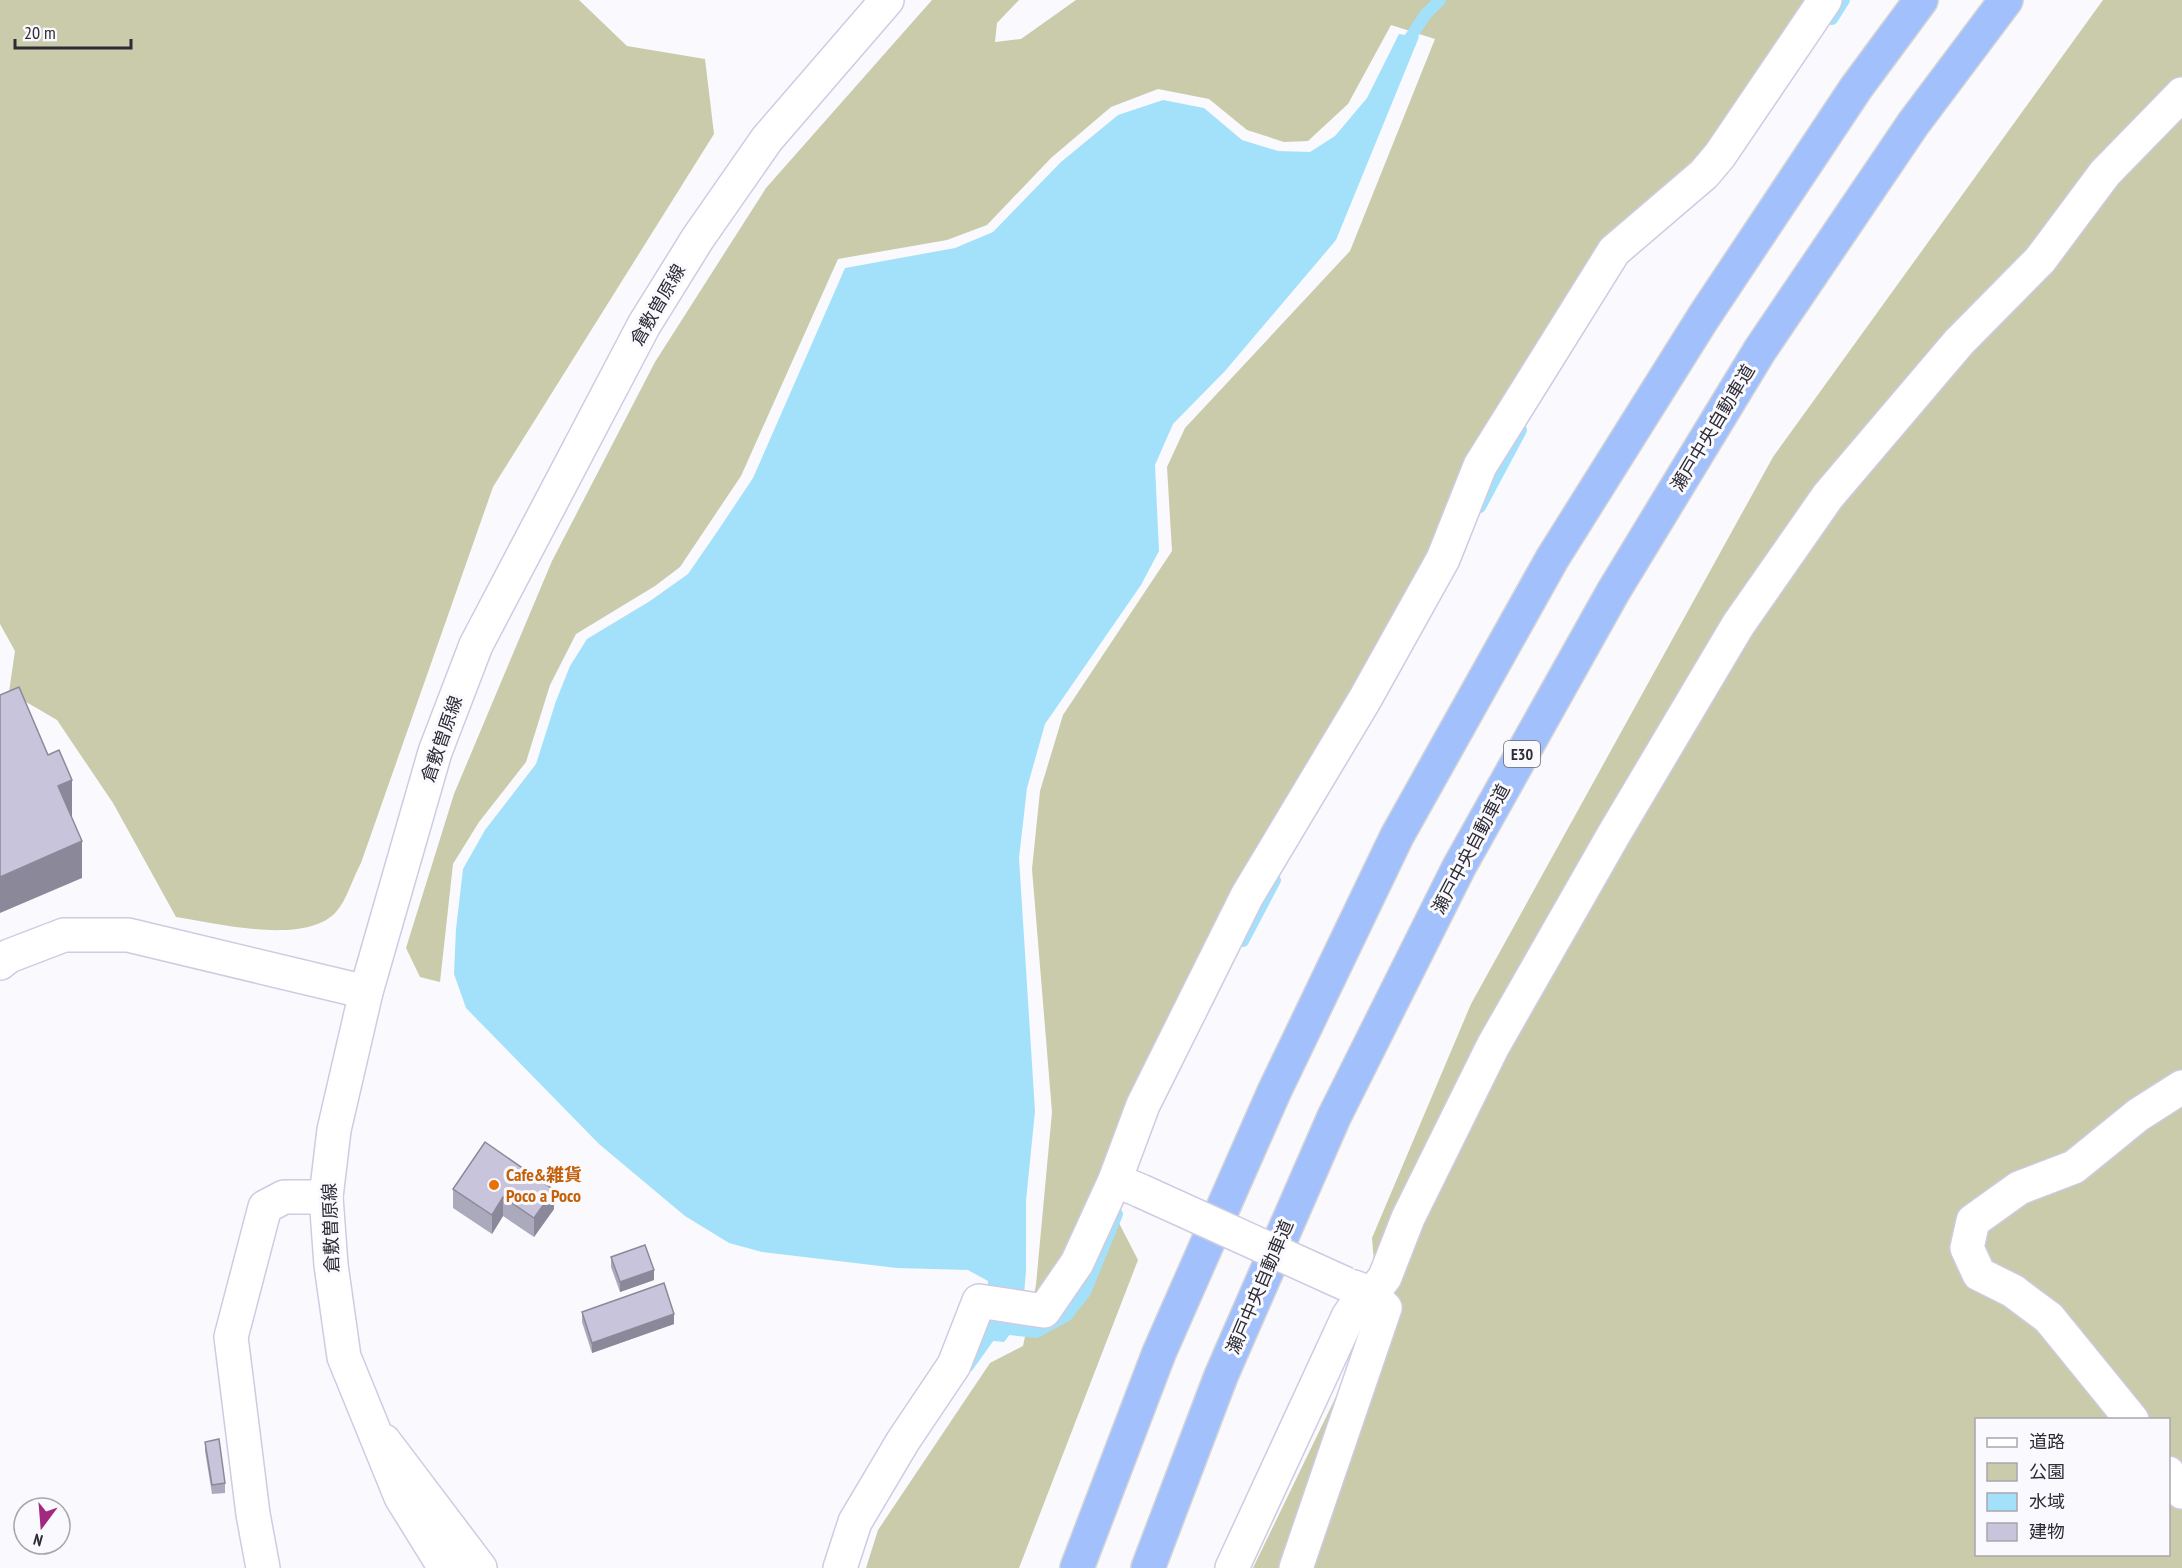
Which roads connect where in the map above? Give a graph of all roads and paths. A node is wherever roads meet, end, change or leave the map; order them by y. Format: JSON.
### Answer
{"nodes":[{"id":1,"x":887,"y":0,"type":"edge"},
{"id":2,"x":1825,"y":0,"type":"edge"},
{"id":3,"x":1921,"y":0,"type":"edge"},
{"id":4,"x":2006,"y":0,"type":"edge"},
{"id":5,"x":2182,"y":94,"type":"edge"},
{"id":6,"x":0,"y":963,"type":"edge"},
{"id":7,"x":366,"y":992,"type":"junction"},
{"id":8,"x":2182,"y":1087,"type":"edge"},
{"id":9,"x":1128,"y":1186,"type":"junction"},
{"id":10,"x":326,"y":1197,"type":"junction"},
{"id":11,"x":1359,"y":1289,"type":"junction"},
{"id":12,"x":2131,"y":1418,"type":"edge"},
{"id":13,"x":374,"y":1428,"type":"junction"},
{"id":14,"x":2170,"y":1474,"type":"edge"},
{"id":15,"x":2182,"y":1492,"type":"edge"},
{"id":16,"x":263,"y":1568,"type":"edge"},
{"id":17,"x":445,"y":1568,"type":"edge"},
{"id":18,"x":480,"y":1568,"type":"edge"},
{"id":19,"x":840,"y":1568,"type":"edge"},
{"id":20,"x":1077,"y":1568,"type":"edge"},
{"id":21,"x":1148,"y":1568,"type":"edge"},
{"id":22,"x":1232,"y":1568,"type":"edge"},
{"id":23,"x":1296,"y":1568,"type":"edge"}],
"edges":[{"from":1,"to":7,"type":"street","name":"倉敷曽原線"},
{"from":2,"to":9,"type":"street"},
{"from":3,"to":20,"type":"highway"},
{"from":4,"to":21,"type":"highway","name":"瀬戸中央自動車道","number":"E30"},
{"from":5,"to":11,"type":"street"},
{"from":6,"to":7,"type":"street"},
{"from":7,"to":10,"type":"street","name":"倉敷曽原線"},
{"from":8,"to":12,"type":"street"},
{"from":9,"to":11,"type":"street","bridge":true},
{"from":9,"to":19,"type":"street"},
{"from":10,"to":13,"type":"street","name":"倉敷曽原線"},
{"from":10,"to":16,"type":"street"},
{"from":11,"to":22,"type":"street"},
{"from":11,"to":23,"type":"street"},
{"from":13,"to":17,"type":"street","name":"倉敷曽原線"},
{"from":13,"to":18,"type":"street"},
{"from":14,"to":15,"type":"street"}]}
